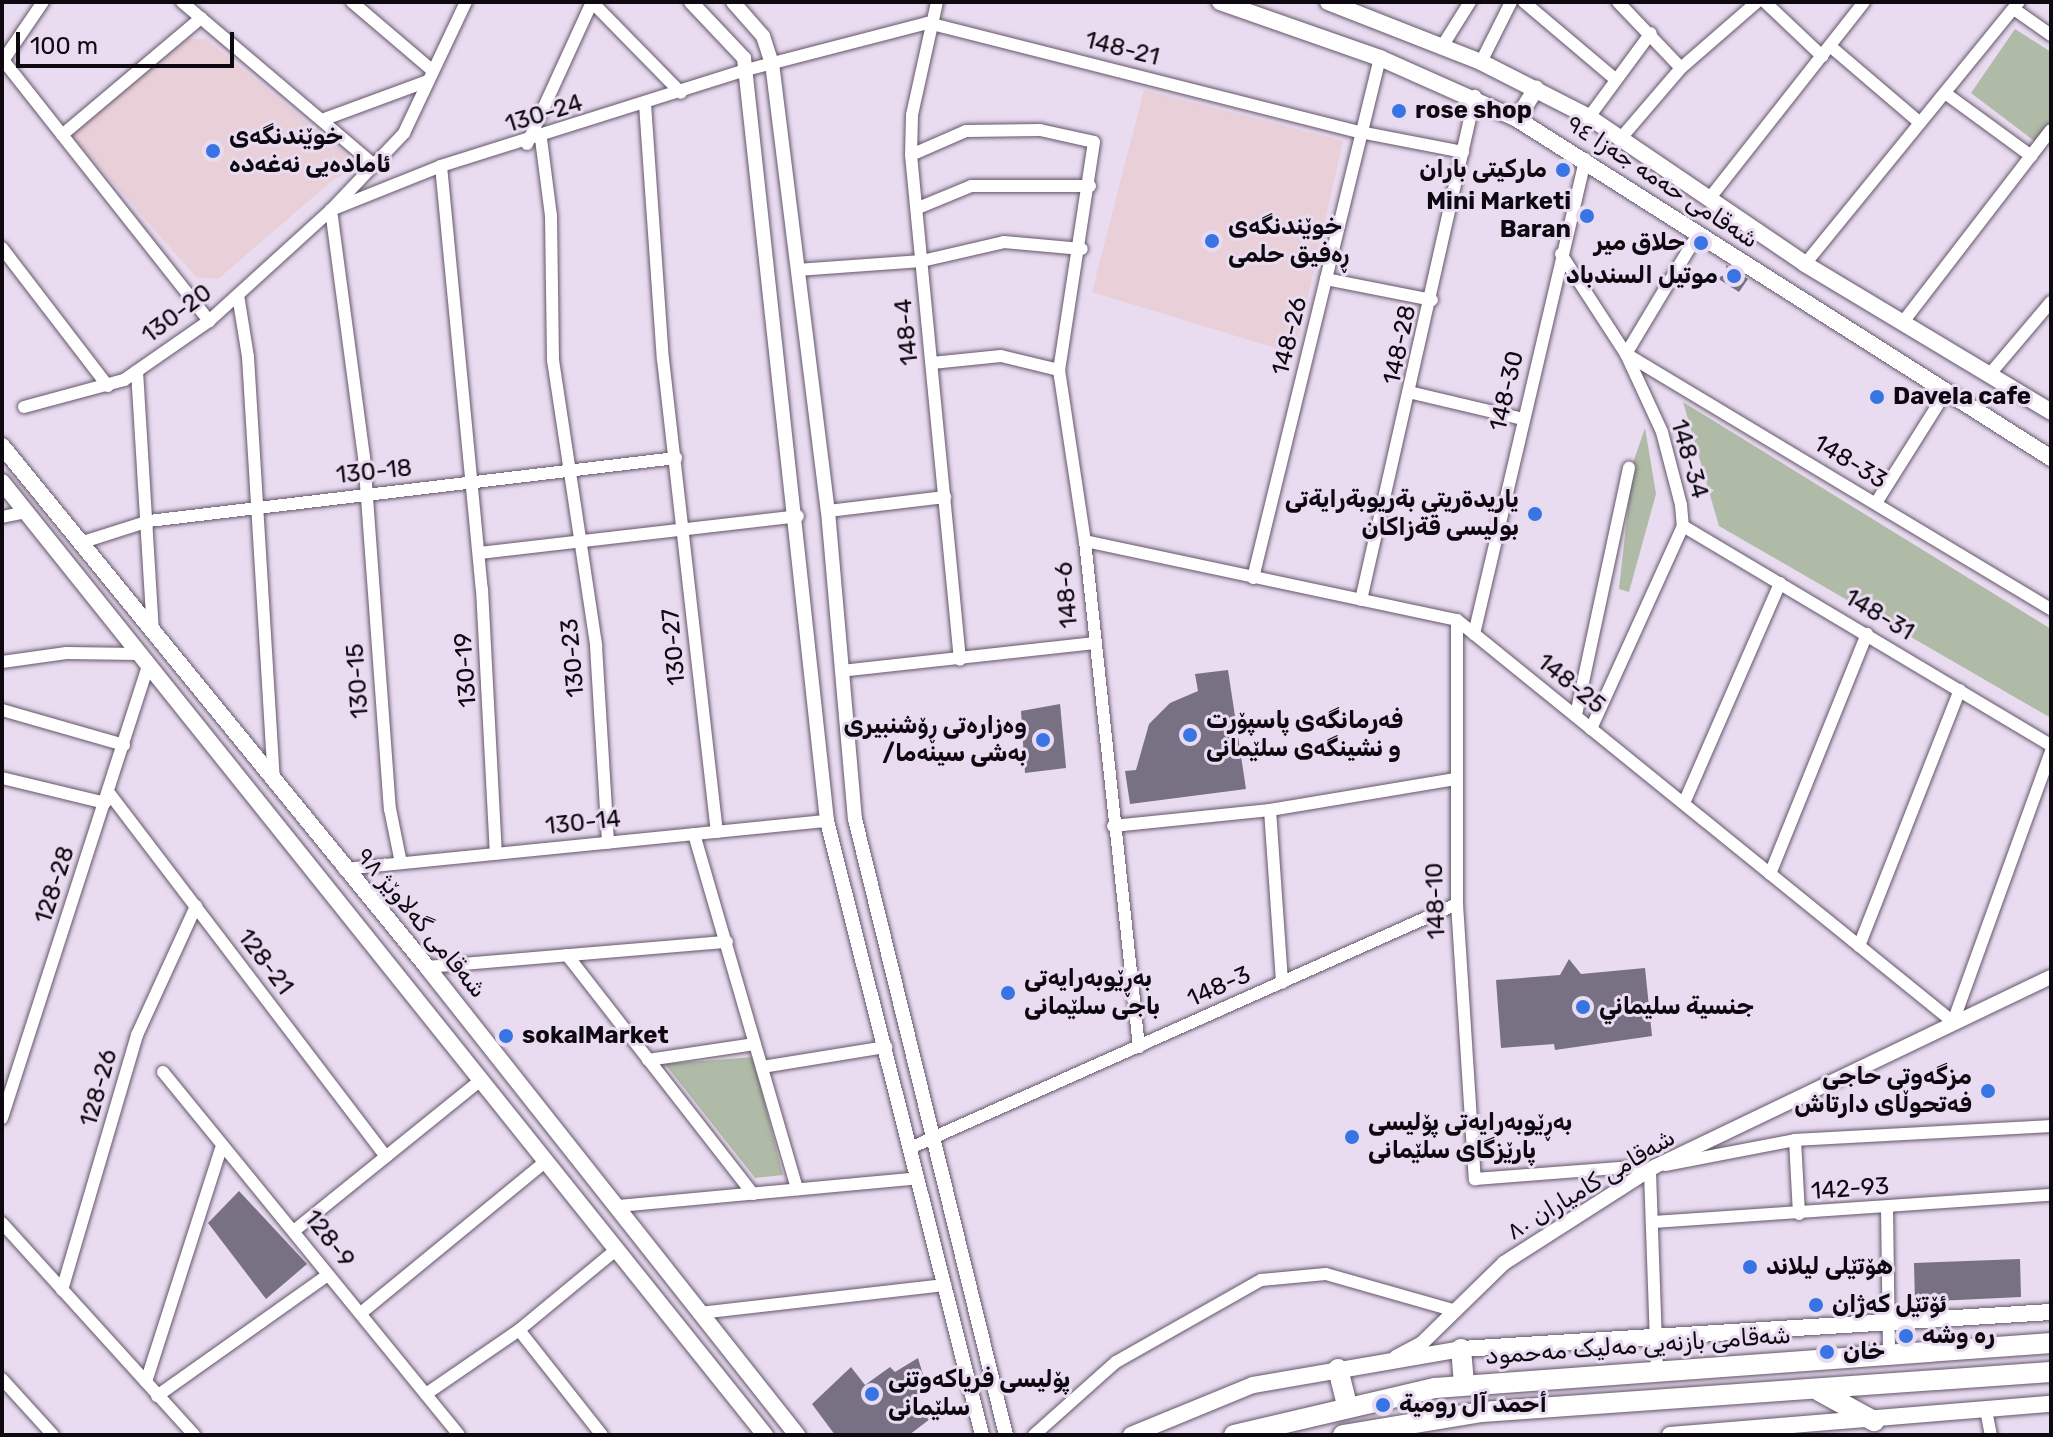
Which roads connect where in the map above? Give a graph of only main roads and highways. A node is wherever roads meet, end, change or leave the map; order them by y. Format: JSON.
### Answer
{"nodes":[{"id":1,"x":1220,"y":2,"type":"edge"},
{"id":2,"x":1328,"y":2,"type":"edge"},
{"id":3,"x":1349,"y":6,"type":"edge"},
{"id":4,"x":1536,"y":88,"type":"junction"},
{"id":5,"x":1517,"y":119,"type":"junction"},
{"id":6,"x":2051,"y":412,"type":"edge"},
{"id":7,"x":2,"y":446,"type":"edge"},
{"id":8,"x":2051,"y":458,"type":"edge"},
{"id":9,"x":2,"y":482,"type":"edge"},
{"id":10,"x":550,"y":1120,"type":"junction"},
{"id":11,"x":524,"y":1133,"type":"junction"},
{"id":12,"x":2051,"y":1312,"type":"edge"},
{"id":13,"x":712,"y":1329,"type":"junction"},
{"id":14,"x":691,"y":1342,"type":"junction"},
{"id":15,"x":2051,"y":1343,"type":"edge"},
{"id":16,"x":1461,"y":1349,"type":"junction"},
{"id":17,"x":1338,"y":1369,"type":"junction"},
{"id":18,"x":2051,"y":1372,"type":"edge"},
{"id":19,"x":1471,"y":1384,"type":"junction"},
{"id":20,"x":1435,"y":1388,"type":"junction"},
{"id":21,"x":1819,"y":1391,"type":"junction"},
{"id":22,"x":2051,"y":1404,"type":"edge"},
{"id":23,"x":1347,"y":1405,"type":"junction"},
{"id":24,"x":1482,"y":1412,"type":"junction"},
{"id":25,"x":1439,"y":1416,"type":"junction"},
{"id":26,"x":1874,"y":1421,"type":"junction"},
{"id":27,"x":765,"y":1435,"type":"edge"},
{"id":28,"x":797,"y":1435,"type":"edge"},
{"id":29,"x":1131,"y":1435,"type":"edge"},
{"id":30,"x":1234,"y":1435,"type":"edge"},
{"id":31,"x":1343,"y":1435,"type":"edge"},
{"id":32,"x":1670,"y":1435,"type":"edge"}],
"edges":[{"from":1,"to":5,"type":"main road","name":"شەقامی حەمە جەزا ٩٤"},
{"from":2,"to":3,"type":"main road","name":"شەقامی حەمە جەزا ٩٤"},
{"from":3,"to":4,"type":"main road","name":"شەقامی حەمە جەزا ٩٤"},
{"from":4,"to":5,"type":"main road"},
{"from":4,"to":6,"type":"main road","name":"شەقامی حەمە جەزا ٩٤"},
{"from":5,"to":8,"type":"main road","name":"شەقامی حەمە جەزا ٩٤"},
{"from":7,"to":10,"type":"main road","name":"شەقامی گەلاوێژ ٩٨"},
{"from":9,"to":11,"type":"main road","name":"شەقامی گەلاوێژ ٩٨"},
{"from":10,"to":11,"type":"main road"},
{"from":10,"to":13,"type":"main road","name":"شەقامی گەلاوێژ ٩٨"},
{"from":11,"to":14,"type":"main road","name":"شەقامی گەلاوێژ ٩٨"},
{"from":12,"to":16,"type":"main road"},
{"from":13,"to":14,"type":"main road"},
{"from":13,"to":28,"type":"main road","name":"شەقامی گەلاوێژ ٩٨"},
{"from":14,"to":27,"type":"main road","name":"شەقامی گەلاوێژ ٩٨"},
{"from":15,"to":19,"type":"highway","name":"شەقامی بازنەیی مەلیک مەحمود"},
{"from":16,"to":17,"type":"main road"},
{"from":16,"to":19,"type":"highway"},
{"from":17,"to":23,"type":"highway"},
{"from":17,"to":29,"type":"main road"},
{"from":18,"to":21,"type":"highway"},
{"from":19,"to":20,"type":"highway","name":"شەقامی بازنەیی مەلیک مەحمود"},
{"from":19,"to":24,"type":"highway"},
{"from":20,"to":23,"type":"highway","name":"شەقامی بازنەیی مەلیک مەحمود"},
{"from":20,"to":25,"type":"highway"},
{"from":21,"to":24,"type":"highway"},
{"from":21,"to":26,"type":"highway"},
{"from":22,"to":26,"type":"main road"},
{"from":23,"to":30,"type":"highway","name":"شەقامی بازنەیی مەلیک مەحمود"},
{"from":24,"to":25,"type":"highway"},
{"from":25,"to":31,"type":"highway"},
{"from":26,"to":32,"type":"main road"}]}
